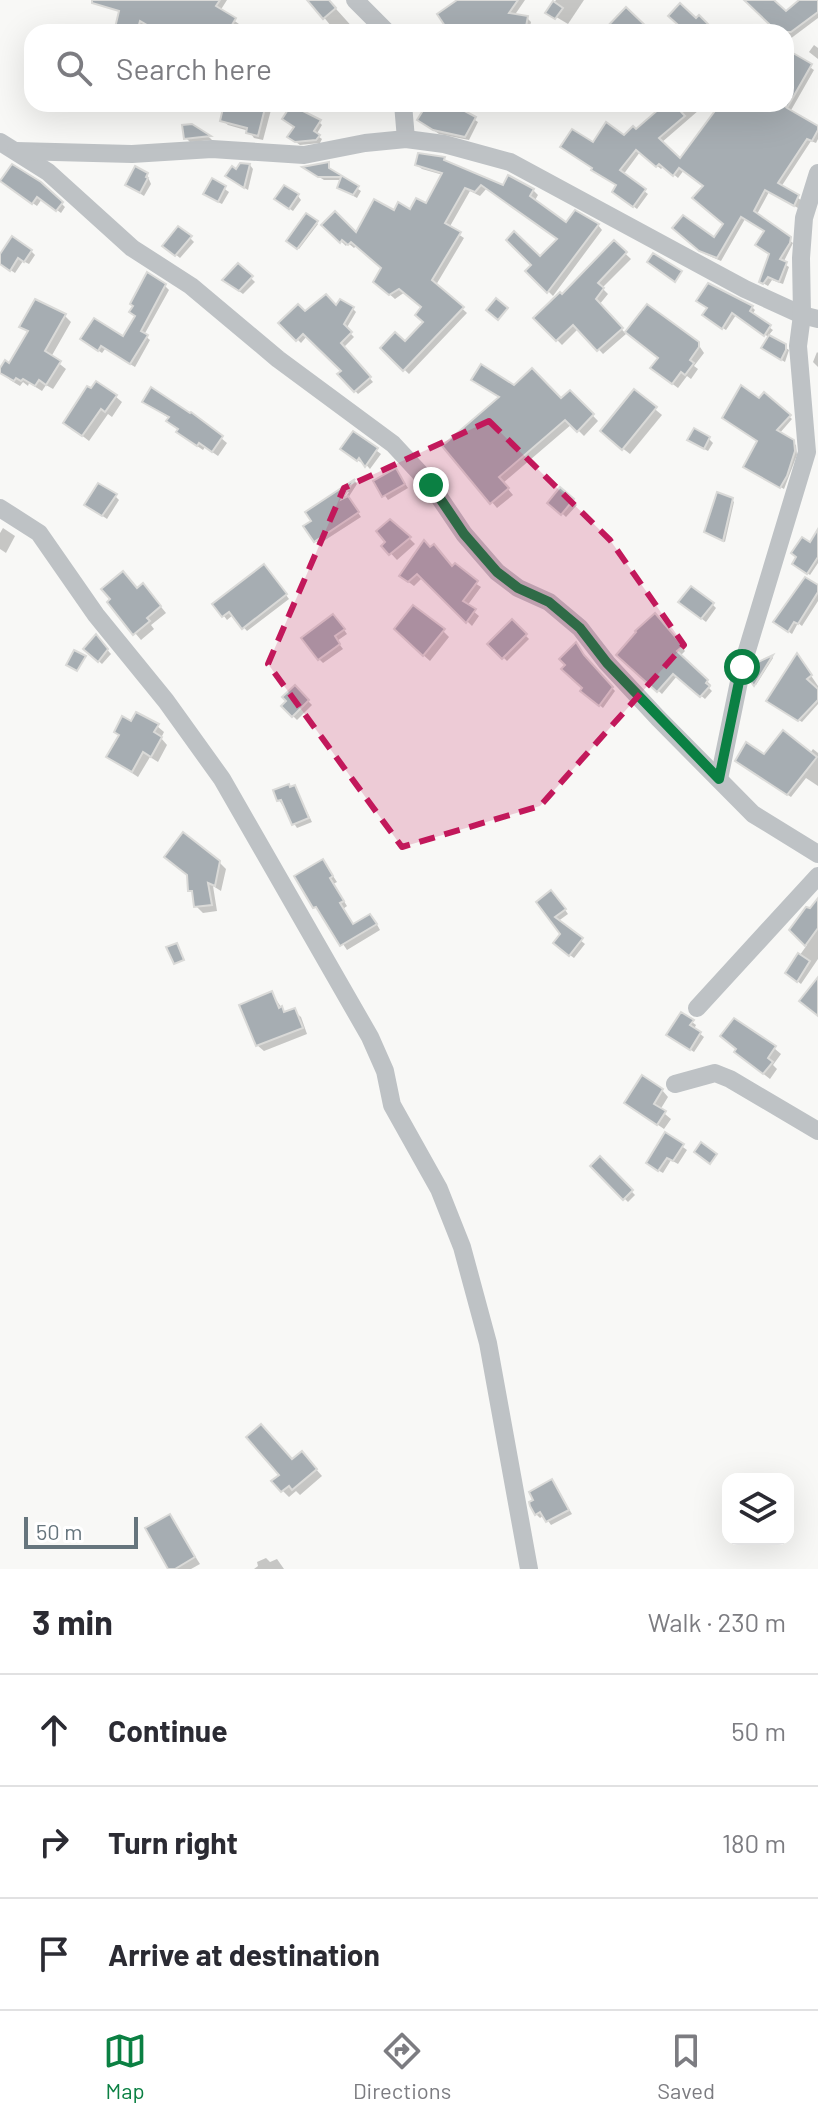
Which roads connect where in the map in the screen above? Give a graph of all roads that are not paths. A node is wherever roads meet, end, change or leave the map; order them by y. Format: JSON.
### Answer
{"nodes":[{"id":1,"x":355,"y":0,"type":"edge"},
{"id":2,"x":379,"y":24,"type":"edge"},
{"id":3,"x":404,"y":112,"type":"edge"},
{"id":4,"x":406,"y":139,"type":"junction"},
{"id":5,"x":8,"y":147,"type":"edge"},
{"id":6,"x":818,"y":173,"type":"edge"},
{"id":7,"x":810,"y":317,"type":"edge"},
{"id":8,"x":0,"y":508,"type":"edge"},
{"id":9,"x":719,"y":779,"type":"junction"},
{"id":10,"x":818,"y":854,"type":"edge"},
{"id":11,"x":818,"y":876,"type":"edge"},
{"id":12,"x":697,"y":1008,"type":"dead end"},
{"id":13,"x":675,"y":1084,"type":"dead end"},
{"id":14,"x":818,"y":1131,"type":"edge"},
{"id":15,"x":529,"y":1569,"type":"edge"}],
"edges":[{"from":1,"to":2,"type":"street"},
{"from":3,"to":4,"type":"street"},
{"from":4,"to":5,"type":"street"},
{"from":4,"to":7,"type":"street"},
{"from":5,"to":9,"type":"street"},
{"from":6,"to":7,"type":"street"},
{"from":7,"to":9,"type":"street"},
{"from":8,"to":15,"type":"street"},
{"from":9,"to":10,"type":"street"},
{"from":11,"to":12,"type":"street"},
{"from":13,"to":14,"type":"street"}]}
